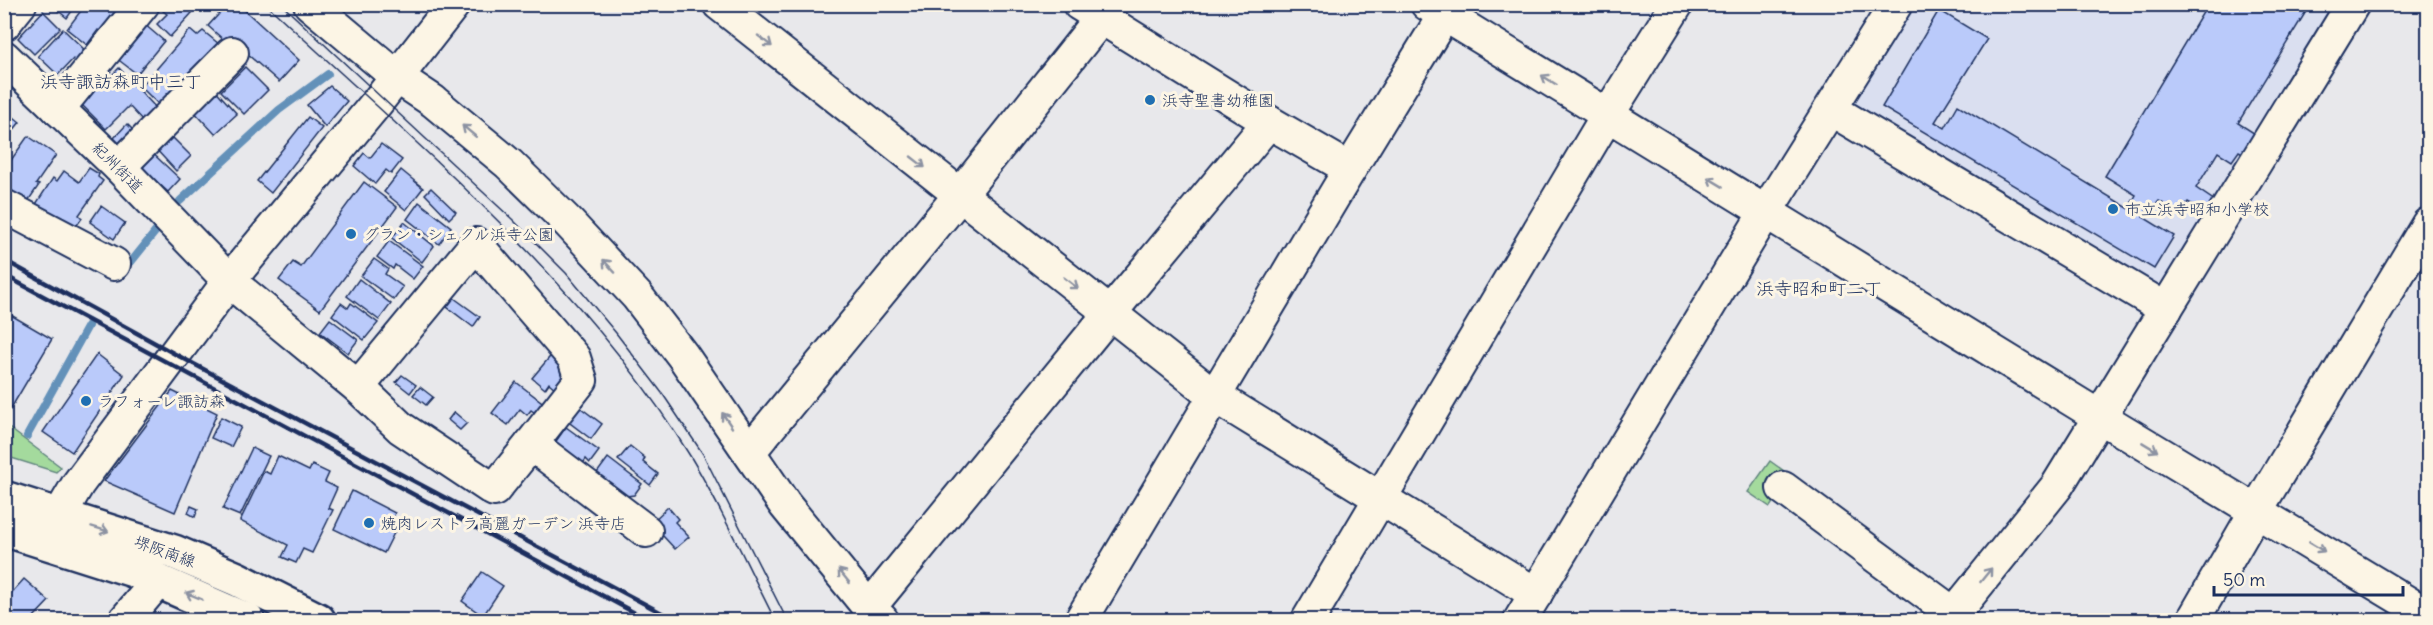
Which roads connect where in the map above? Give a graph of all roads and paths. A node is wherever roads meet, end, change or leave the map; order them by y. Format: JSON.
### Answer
{"nodes":[{"id":1,"x":20,"y":4,"type":"edge"},
{"id":2,"x":144,"y":4,"type":"edge"},
{"id":3,"x":310,"y":4,"type":"edge"},
{"id":4,"x":454,"y":4,"type":"edge"},
{"id":5,"x":719,"y":4,"type":"edge"},
{"id":6,"x":1677,"y":4,"type":"edge"},
{"id":7,"x":1896,"y":4,"type":"edge"},
{"id":8,"x":2353,"y":4,"type":"edge"},
{"id":9,"x":1441,"y":8,"type":"edge"},
{"id":10,"x":1090,"y":11,"type":"edge"},
{"id":11,"x":4,"y":24,"type":"edge"},
{"id":12,"x":231,"y":53,"type":"dead end"},
{"id":13,"x":4,"y":57,"type":"edge"},
{"id":14,"x":397,"y":77,"type":"junction"},
{"id":15,"x":58,"y":109,"type":"junction"},
{"id":16,"x":1832,"y":110,"type":"junction"},
{"id":17,"x":1607,"y":116,"type":"junction"},
{"id":18,"x":1269,"y":122,"type":"junction"},
{"id":19,"x":119,"y":167,"type":"junction"},
{"id":20,"x":1350,"y":169,"type":"junction"},
{"id":21,"x":960,"y":195,"type":"junction"},
{"id":22,"x":4,"y":206,"type":"edge"},
{"id":23,"x":1765,"y":213,"type":"junction"},
{"id":24,"x":2428,"y":224,"type":"edge"},
{"id":25,"x":114,"y":264,"type":"dead end"},
{"id":26,"x":229,"y":281,"type":"junction"},
{"id":27,"x":2166,"y":309,"type":"junction"},
{"id":28,"x":1110,"y":313,"type":"junction"},
{"id":29,"x":358,"y":387,"type":"junction"},
{"id":30,"x":1216,"y":397,"type":"junction"},
{"id":31,"x":2100,"y":417,"type":"junction"},
{"id":32,"x":531,"y":444,"type":"junction"},
{"id":33,"x":749,"y":452,"type":"junction"},
{"id":34,"x":1783,"y":488,"type":"dead end"},
{"id":35,"x":4,"y":498,"type":"edge"},
{"id":36,"x":1382,"y":500,"type":"junction"},
{"id":37,"x":2256,"y":511,"type":"junction"},
{"id":38,"x":52,"y":529,"type":"junction"},
{"id":39,"x":646,"y":531,"type":"dead end"},
{"id":40,"x":7,"y":534,"type":"edge"},
{"id":41,"x":158,"y":581,"type":"junction"},
{"id":42,"x":1536,"y":594,"type":"junction"},
{"id":43,"x":2426,"y":609,"type":"edge"},
{"id":44,"x":876,"y":614,"type":"edge"},
{"id":45,"x":1952,"y":617,"type":"edge"},
{"id":46,"x":125,"y":621,"type":"edge"},
{"id":47,"x":247,"y":621,"type":"edge"},
{"id":48,"x":318,"y":621,"type":"edge"},
{"id":49,"x":1081,"y":621,"type":"edge"},
{"id":50,"x":1308,"y":621,"type":"edge"},
{"id":51,"x":1520,"y":621,"type":"edge"},
{"id":52,"x":2193,"y":621,"type":"edge"}],
"edges":[{"from":1,"to":11,"type":"street"},
{"from":2,"to":15,"type":"street"},
{"from":3,"to":14,"type":"street"},
{"from":4,"to":14,"type":"street"},
{"from":5,"to":21,"type":"street","one_way":true},
{"from":6,"to":17,"type":"street"},
{"from":7,"to":16,"type":"street"},
{"from":8,"to":27,"type":"street"},
{"from":17,"to":9,"type":"street","one_way":true},
{"from":9,"to":20,"type":"street"},
{"from":10,"to":18,"type":"street"},
{"from":10,"to":21,"type":"street"},
{"from":12,"to":19,"type":"street"},
{"from":13,"to":15,"type":"street","name":"紀州街道"},
{"from":14,"to":26,"type":"street"},
{"from":33,"to":14,"type":"street","one_way":true},
{"from":15,"to":19,"type":"street","name":"紀州街道"},
{"from":16,"to":23,"type":"street"},
{"from":16,"to":27,"type":"street"},
{"from":23,"to":17,"type":"street","one_way":true},
{"from":17,"to":36,"type":"street"},
{"from":18,"to":20,"type":"street"},
{"from":18,"to":28,"type":"street"},
{"from":19,"to":26,"type":"street","name":"紀州街道"},
{"from":20,"to":30,"type":"street"},
{"from":21,"to":28,"type":"street","one_way":true},
{"from":21,"to":33,"type":"street"},
{"from":22,"to":25,"type":"street"},
{"from":23,"to":31,"type":"street"},
{"from":23,"to":42,"type":"street"},
{"from":24,"to":37,"type":"street"},
{"from":26,"to":29,"type":"street","name":"紀州街道"},
{"from":26,"to":38,"type":"street"},
{"from":27,"to":31,"type":"street"},
{"from":28,"to":30,"type":"street"},
{"from":28,"to":44,"type":"street"},
{"from":29,"to":32,"type":"street","name":"紀州街道"},
{"from":29,"to":32,"type":"street"},
{"from":30,"to":36,"type":"street"},
{"from":30,"to":49,"type":"street"},
{"from":31,"to":37,"type":"street","one_way":true},
{"from":45,"to":31,"type":"street","one_way":true},
{"from":32,"to":39,"type":"street"},
{"from":44,"to":33,"type":"street","one_way":true},
{"from":34,"to":45,"type":"street"},
{"from":35,"to":38,"type":"main road","name":"堺阪南線"},
{"from":36,"to":42,"type":"street"},
{"from":36,"to":50,"type":"street"},
{"from":37,"to":43,"type":"street","one_way":true},
{"from":37,"to":52,"type":"street"},
{"from":38,"to":40,"type":"main road","name":"堺阪南線"},
{"from":38,"to":41,"type":"main road","name":"堺阪南線"},
{"from":38,"to":48,"type":"main road","name":"堺阪南線","one_way":true},
{"from":41,"to":46,"type":"street"},
{"from":47,"to":41,"type":"main road","name":"堺阪南線","one_way":true},
{"from":42,"to":51,"type":"street"}]}
